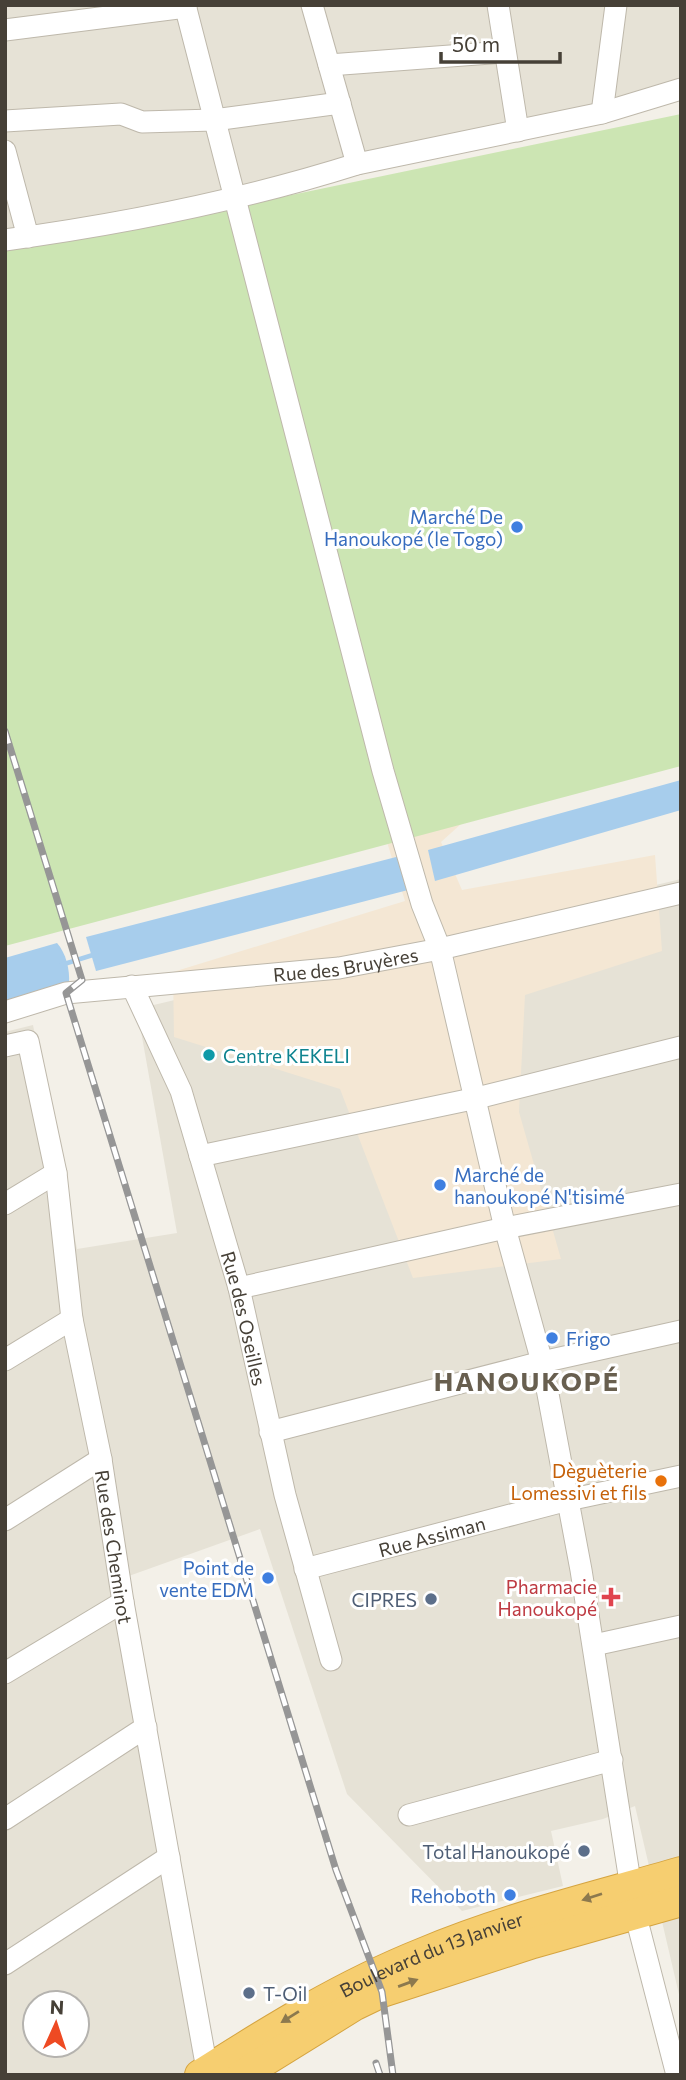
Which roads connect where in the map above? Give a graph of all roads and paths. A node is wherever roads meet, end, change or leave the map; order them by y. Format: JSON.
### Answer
{"nodes":[{"id":1,"x":312,"y":5,"type":"edge"},
{"id":2,"x":498,"y":5,"type":"edge"},
{"id":3,"x":616,"y":5,"type":"edge"},
{"id":4,"x":185,"y":6,"type":"edge"},
{"id":5,"x":5,"y":30,"type":"edge"},
{"id":6,"x":504,"y":52,"type":"junction"},
{"id":7,"x":329,"y":65,"type":"junction"},
{"id":8,"x":681,"y":89,"type":"edge"},
{"id":9,"x":340,"y":103,"type":"junction"},
{"id":10,"x":602,"y":113,"type":"junction"},
{"id":11,"x":214,"y":120,"type":"junction"},
{"id":12,"x":5,"y":121,"type":"edge"},
{"id":13,"x":518,"y":131,"type":"junction"},
{"id":14,"x":5,"y":151,"type":"edge"},
{"id":15,"x":357,"y":164,"type":"junction"},
{"id":16,"x":233,"y":197,"type":"junction"},
{"id":17,"x":28,"y":237,"type":"junction"},
{"id":18,"x":5,"y":240,"type":"edge"},
{"id":19,"x":681,"y":893,"type":"edge"},
{"id":20,"x":440,"y":948,"type":"junction"},
{"id":21,"x":132,"y":986,"type":"junction"},
{"id":22,"x":5,"y":1012,"type":"edge"},
{"id":23,"x":5,"y":1046,"type":"edge"},
{"id":24,"x":681,"y":1047,"type":"edge"},
{"id":25,"x":477,"y":1098,"type":"junction"},
{"id":26,"x":200,"y":1156,"type":"junction"},
{"id":27,"x":56,"y":1173,"type":"junction"},
{"id":28,"x":681,"y":1194,"type":"edge"},
{"id":29,"x":5,"y":1204,"type":"edge"},
{"id":30,"x":505,"y":1228,"type":"junction"},
{"id":31,"x":239,"y":1289,"type":"junction"},
{"id":32,"x":72,"y":1319,"type":"junction"},
{"id":33,"x":681,"y":1331,"type":"edge"},
{"id":34,"x":5,"y":1360,"type":"edge"},
{"id":35,"x":542,"y":1362,"type":"junction"},
{"id":36,"x":270,"y":1432,"type":"junction"},
{"id":37,"x":101,"y":1459,"type":"junction"},
{"id":38,"x":681,"y":1476,"type":"edge"},
{"id":39,"x":568,"y":1500,"type":"junction"},
{"id":40,"x":5,"y":1520,"type":"edge"},
{"id":41,"x":305,"y":1569,"type":"junction"},
{"id":42,"x":123,"y":1602,"type":"junction"},
{"id":43,"x":681,"y":1626,"type":"edge"},
{"id":44,"x":594,"y":1645,"type":"junction"},
{"id":45,"x":331,"y":1660,"type":"dead end"},
{"id":46,"x":5,"y":1673,"type":"edge"},
{"id":47,"x":146,"y":1727,"type":"junction"},
{"id":48,"x":612,"y":1760,"type":"junction"},
{"id":49,"x":409,"y":1815,"type":"dead end"},
{"id":50,"x":5,"y":1819,"type":"edge"},
{"id":51,"x":169,"y":1857,"type":"junction"},
{"id":52,"x":681,"y":1872,"type":"edge"},
{"id":53,"x":632,"y":1884,"type":"junction"},
{"id":54,"x":681,"y":1901,"type":"edge"},
{"id":55,"x":635,"y":1913,"type":"junction"},
{"id":56,"x":5,"y":1964,"type":"edge"},
{"id":57,"x":677,"y":2066,"type":"edge"},
{"id":58,"x":205,"y":2073,"type":"edge"},
{"id":59,"x":242,"y":2075,"type":"edge"}],
"edges":[{"from":1,"to":7,"type":"street"},
{"from":2,"to":6,"type":"street"},
{"from":3,"to":10,"type":"street"},
{"from":4,"to":5,"type":"street"},
{"from":4,"to":11,"type":"street"},
{"from":6,"to":7,"type":"street"},
{"from":6,"to":13,"type":"street"},
{"from":7,"to":9,"type":"street"},
{"from":8,"to":10,"type":"street"},
{"from":9,"to":11,"type":"street"},
{"from":9,"to":15,"type":"street"},
{"from":10,"to":13,"type":"street"},
{"from":11,"to":12,"type":"street"},
{"from":11,"to":16,"type":"street"},
{"from":13,"to":15,"type":"street"},
{"from":14,"to":17,"type":"street"},
{"from":15,"to":16,"type":"street"},
{"from":16,"to":17,"type":"street"},
{"from":16,"to":20,"type":"street"},
{"from":17,"to":18,"type":"street"},
{"from":19,"to":20,"type":"street","name":"Rue des Bruyères"},
{"from":20,"to":21,"type":"street","name":"Rue des Bruyères"},
{"from":20,"to":25,"type":"street"},
{"from":21,"to":22,"type":"street","name":"Rue des Bruyères"},
{"from":21,"to":26,"type":"street","name":"Rue des Oseilles"},
{"from":23,"to":27,"type":"street","name":"Rue des Cheminot"},
{"from":24,"to":25,"type":"street"},
{"from":25,"to":26,"type":"street"},
{"from":25,"to":30,"type":"street"},
{"from":26,"to":31,"type":"street","name":"Rue des Oseilles"},
{"from":27,"to":29,"type":"street"},
{"from":27,"to":32,"type":"street","name":"Rue des Cheminot"},
{"from":28,"to":30,"type":"street"},
{"from":30,"to":31,"type":"street"},
{"from":30,"to":35,"type":"street"},
{"from":31,"to":36,"type":"street","name":"Rue des Oseilles"},
{"from":32,"to":34,"type":"street"},
{"from":32,"to":37,"type":"street","name":"Rue des Cheminot"},
{"from":33,"to":35,"type":"street"},
{"from":35,"to":36,"type":"street"},
{"from":35,"to":39,"type":"street"},
{"from":36,"to":41,"type":"street","name":"Rue des Oseilles"},
{"from":37,"to":40,"type":"street"},
{"from":37,"to":42,"type":"street","name":"Rue des Cheminot"},
{"from":38,"to":39,"type":"street","name":"Rue Assiman"},
{"from":39,"to":41,"type":"street","name":"Rue Assiman"},
{"from":39,"to":44,"type":"street"},
{"from":41,"to":45,"type":"street","name":"Rue des Oseilles"},
{"from":42,"to":46,"type":"street"},
{"from":42,"to":47,"type":"street","name":"Rue des Cheminot"},
{"from":43,"to":44,"type":"street"},
{"from":44,"to":48,"type":"street"},
{"from":47,"to":50,"type":"street"},
{"from":47,"to":51,"type":"street","name":"Rue des Cheminot"},
{"from":48,"to":49,"type":"street"},
{"from":48,"to":53,"type":"street"},
{"from":51,"to":56,"type":"street"},
{"from":51,"to":58,"type":"street","name":"Rue des Cheminot"},
{"from":52,"to":53,"type":"highway","name":"Boulevard du 13 Janvier"},
{"from":53,"to":55,"type":"street"},
{"from":53,"to":58,"type":"highway","name":"Boulevard du 13 Janvier","one_way":true},
{"from":54,"to":55,"type":"highway","name":"Boulevard du 13 Janvier"},
{"from":55,"to":57,"type":"street"},
{"from":59,"to":55,"type":"highway","name":"Boulevard du 13 Janvier","one_way":true}]}
